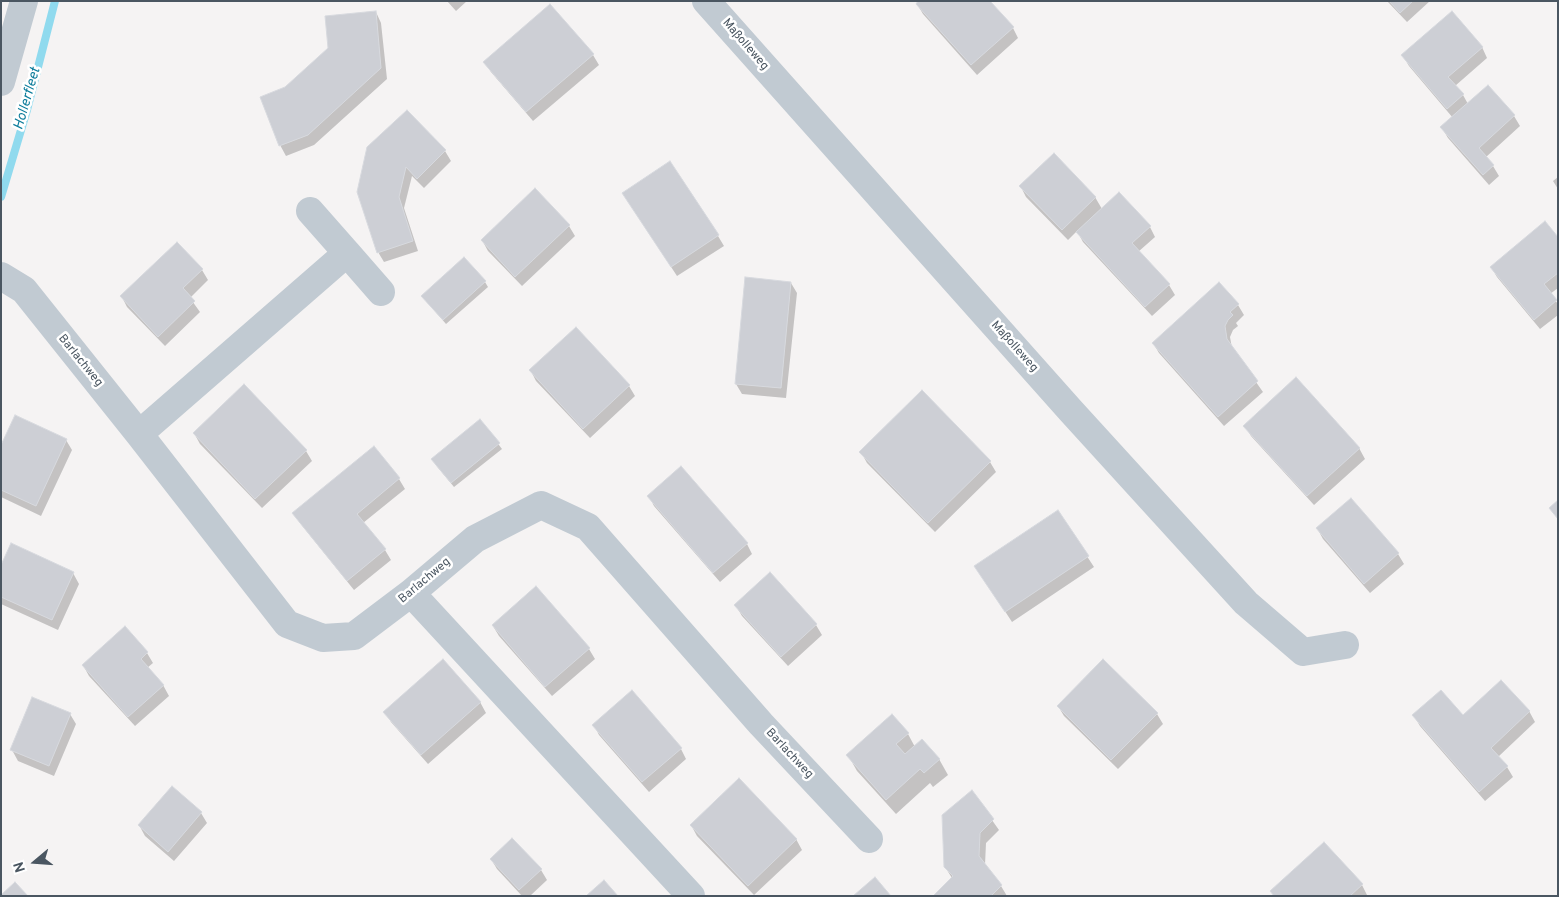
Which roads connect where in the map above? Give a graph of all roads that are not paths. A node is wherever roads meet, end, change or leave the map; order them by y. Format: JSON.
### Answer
{"nodes":[{"id":1,"x":24,"y":1,"type":"edge"},
{"id":2,"x":706,"y":1,"type":"edge"},
{"id":3,"x":1,"y":82,"type":"edge"},
{"id":4,"x":310,"y":211,"type":"dead end"},
{"id":5,"x":347,"y":253,"type":"junction"},
{"id":6,"x":1,"y":276,"type":"edge"},
{"id":7,"x":381,"y":292,"type":"dead end"},
{"id":8,"x":138,"y":434,"type":"junction"},
{"id":9,"x":412,"y":593,"type":"junction"},
{"id":10,"x":1345,"y":645,"type":"dead end"},
{"id":11,"x":869,"y":839,"type":"dead end"},
{"id":12,"x":691,"y":896,"type":"edge"}],
"edges":[{"from":1,"to":3,"type":"street"},
{"from":2,"to":10,"type":"street","name":"Maßolleweg"},
{"from":4,"to":5,"type":"street"},
{"from":5,"to":7,"type":"street"},
{"from":5,"to":8,"type":"street"},
{"from":6,"to":8,"type":"street","name":"Barlachweg"},
{"from":8,"to":9,"type":"street","name":"Barlachweg"},
{"from":9,"to":11,"type":"street","name":"Barlachweg"},
{"from":9,"to":12,"type":"street"}]}
